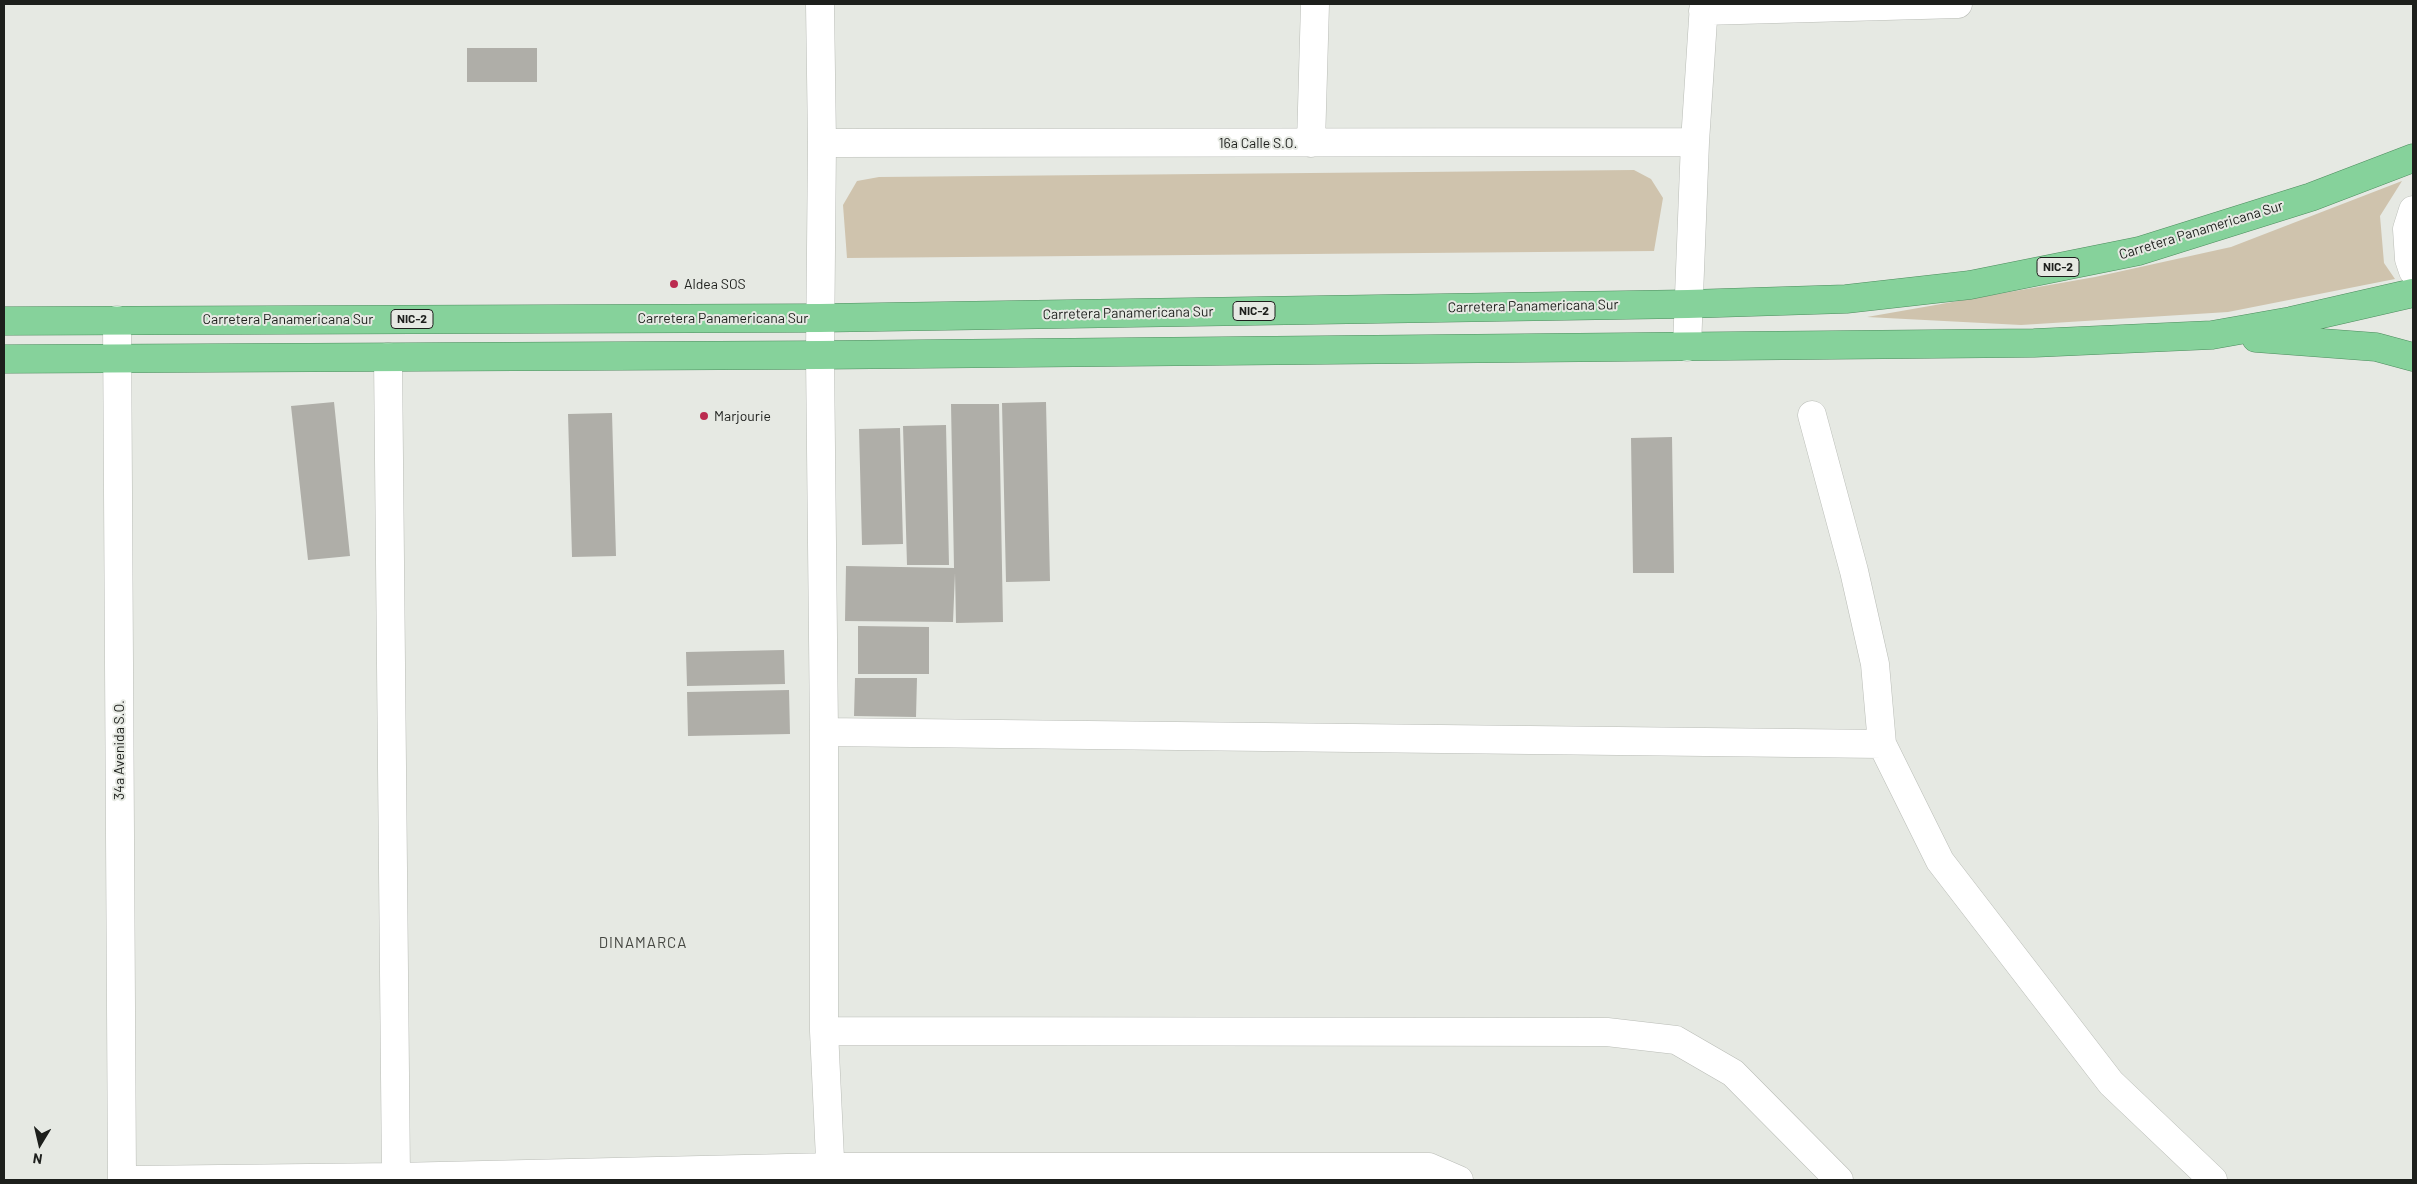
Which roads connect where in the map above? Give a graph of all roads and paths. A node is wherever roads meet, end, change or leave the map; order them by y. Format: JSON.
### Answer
{"nodes":[{"id":1,"x":820,"y":4,"type":"edge"},
{"id":2,"x":1315,"y":4,"type":"edge"},
{"id":3,"x":1958,"y":4,"type":"edge"},
{"id":4,"x":1704,"y":7,"type":"edge"},
{"id":5,"x":1695,"y":142,"type":"junction"},
{"id":6,"x":822,"y":143,"type":"junction"},
{"id":7,"x":1311,"y":143,"type":"junction"},
{"id":8,"x":2413,"y":158,"type":"edge"},
{"id":9,"x":2413,"y":210,"type":"edge"},
{"id":10,"x":2413,"y":271,"type":"edge"},
{"id":11,"x":2413,"y":293,"type":"edge"},
{"id":12,"x":1688,"y":304,"type":"junction"},
{"id":13,"x":820,"y":318,"type":"junction"},
{"id":14,"x":4,"y":320,"type":"edge"},
{"id":15,"x":118,"y":320,"type":"junction"},
{"id":16,"x":2212,"y":335,"type":"junction"},
{"id":17,"x":1687,"y":347,"type":"junction"},
{"id":18,"x":820,"y":355,"type":"junction"},
{"id":19,"x":388,"y":357,"type":"junction"},
{"id":20,"x":2413,"y":357,"type":"edge"},
{"id":21,"x":118,"y":358,"type":"junction"},
{"id":22,"x":4,"y":360,"type":"edge"},
{"id":23,"x":1812,"y":415,"type":"dead end"},
{"id":24,"x":824,"y":732,"type":"junction"},
{"id":25,"x":1882,"y":744,"type":"junction"},
{"id":26,"x":824,"y":1031,"type":"junction"},
{"id":27,"x":831,"y":1174,"type":"edge"},
{"id":28,"x":396,"y":1177,"type":"junction"},
{"id":29,"x":122,"y":1180,"type":"edge"},
{"id":30,"x":132,"y":1180,"type":"edge"},
{"id":31,"x":1459,"y":1180,"type":"edge"},
{"id":32,"x":1839,"y":1180,"type":"edge"},
{"id":33,"x":2213,"y":1180,"type":"edge"}],
"edges":[{"from":1,"to":6,"type":"street"},
{"from":2,"to":7,"type":"street"},
{"from":3,"to":4,"type":"street"},
{"from":4,"to":5,"type":"street"},
{"from":5,"to":7,"type":"street","name":"16a Calle S.O."},
{"from":5,"to":12,"type":"street"},
{"from":6,"to":7,"type":"street","name":"16a Calle S.O."},
{"from":6,"to":13,"type":"street"},
{"from":8,"to":12,"type":"highway","name":"Carretera Panamericana Sur","number":"NIC-2"},
{"from":9,"to":10,"type":"street"},
{"from":11,"to":16,"type":"highway"},
{"from":12,"to":13,"type":"highway","name":"Carretera Panamericana Sur","number":"NIC-2"},
{"from":12,"to":17,"type":"street"},
{"from":13,"to":15,"type":"highway","name":"Carretera Panamericana Sur","number":"NIC-2"},
{"from":13,"to":18,"type":"street"},
{"from":14,"to":15,"type":"highway","name":"Carretera Panamericana Sur","number":"NIC-2"},
{"from":15,"to":21,"type":"street","name":"34a Avenida S.O."},
{"from":16,"to":17,"type":"highway"},
{"from":16,"to":20,"type":"highway"},
{"from":17,"to":18,"type":"highway"},
{"from":18,"to":19,"type":"highway"},
{"from":18,"to":24,"type":"street"},
{"from":19,"to":21,"type":"highway"},
{"from":19,"to":28,"type":"street"},
{"from":21,"to":22,"type":"highway"},
{"from":21,"to":29,"type":"street","name":"34a Avenida S.O."},
{"from":23,"to":25,"type":"street"},
{"from":24,"to":25,"type":"street"},
{"from":24,"to":26,"type":"street"},
{"from":25,"to":33,"type":"street"},
{"from":26,"to":27,"type":"street"},
{"from":26,"to":32,"type":"street"},
{"from":27,"to":28,"type":"street"},
{"from":27,"to":31,"type":"street"},
{"from":28,"to":30,"type":"street"}]}
